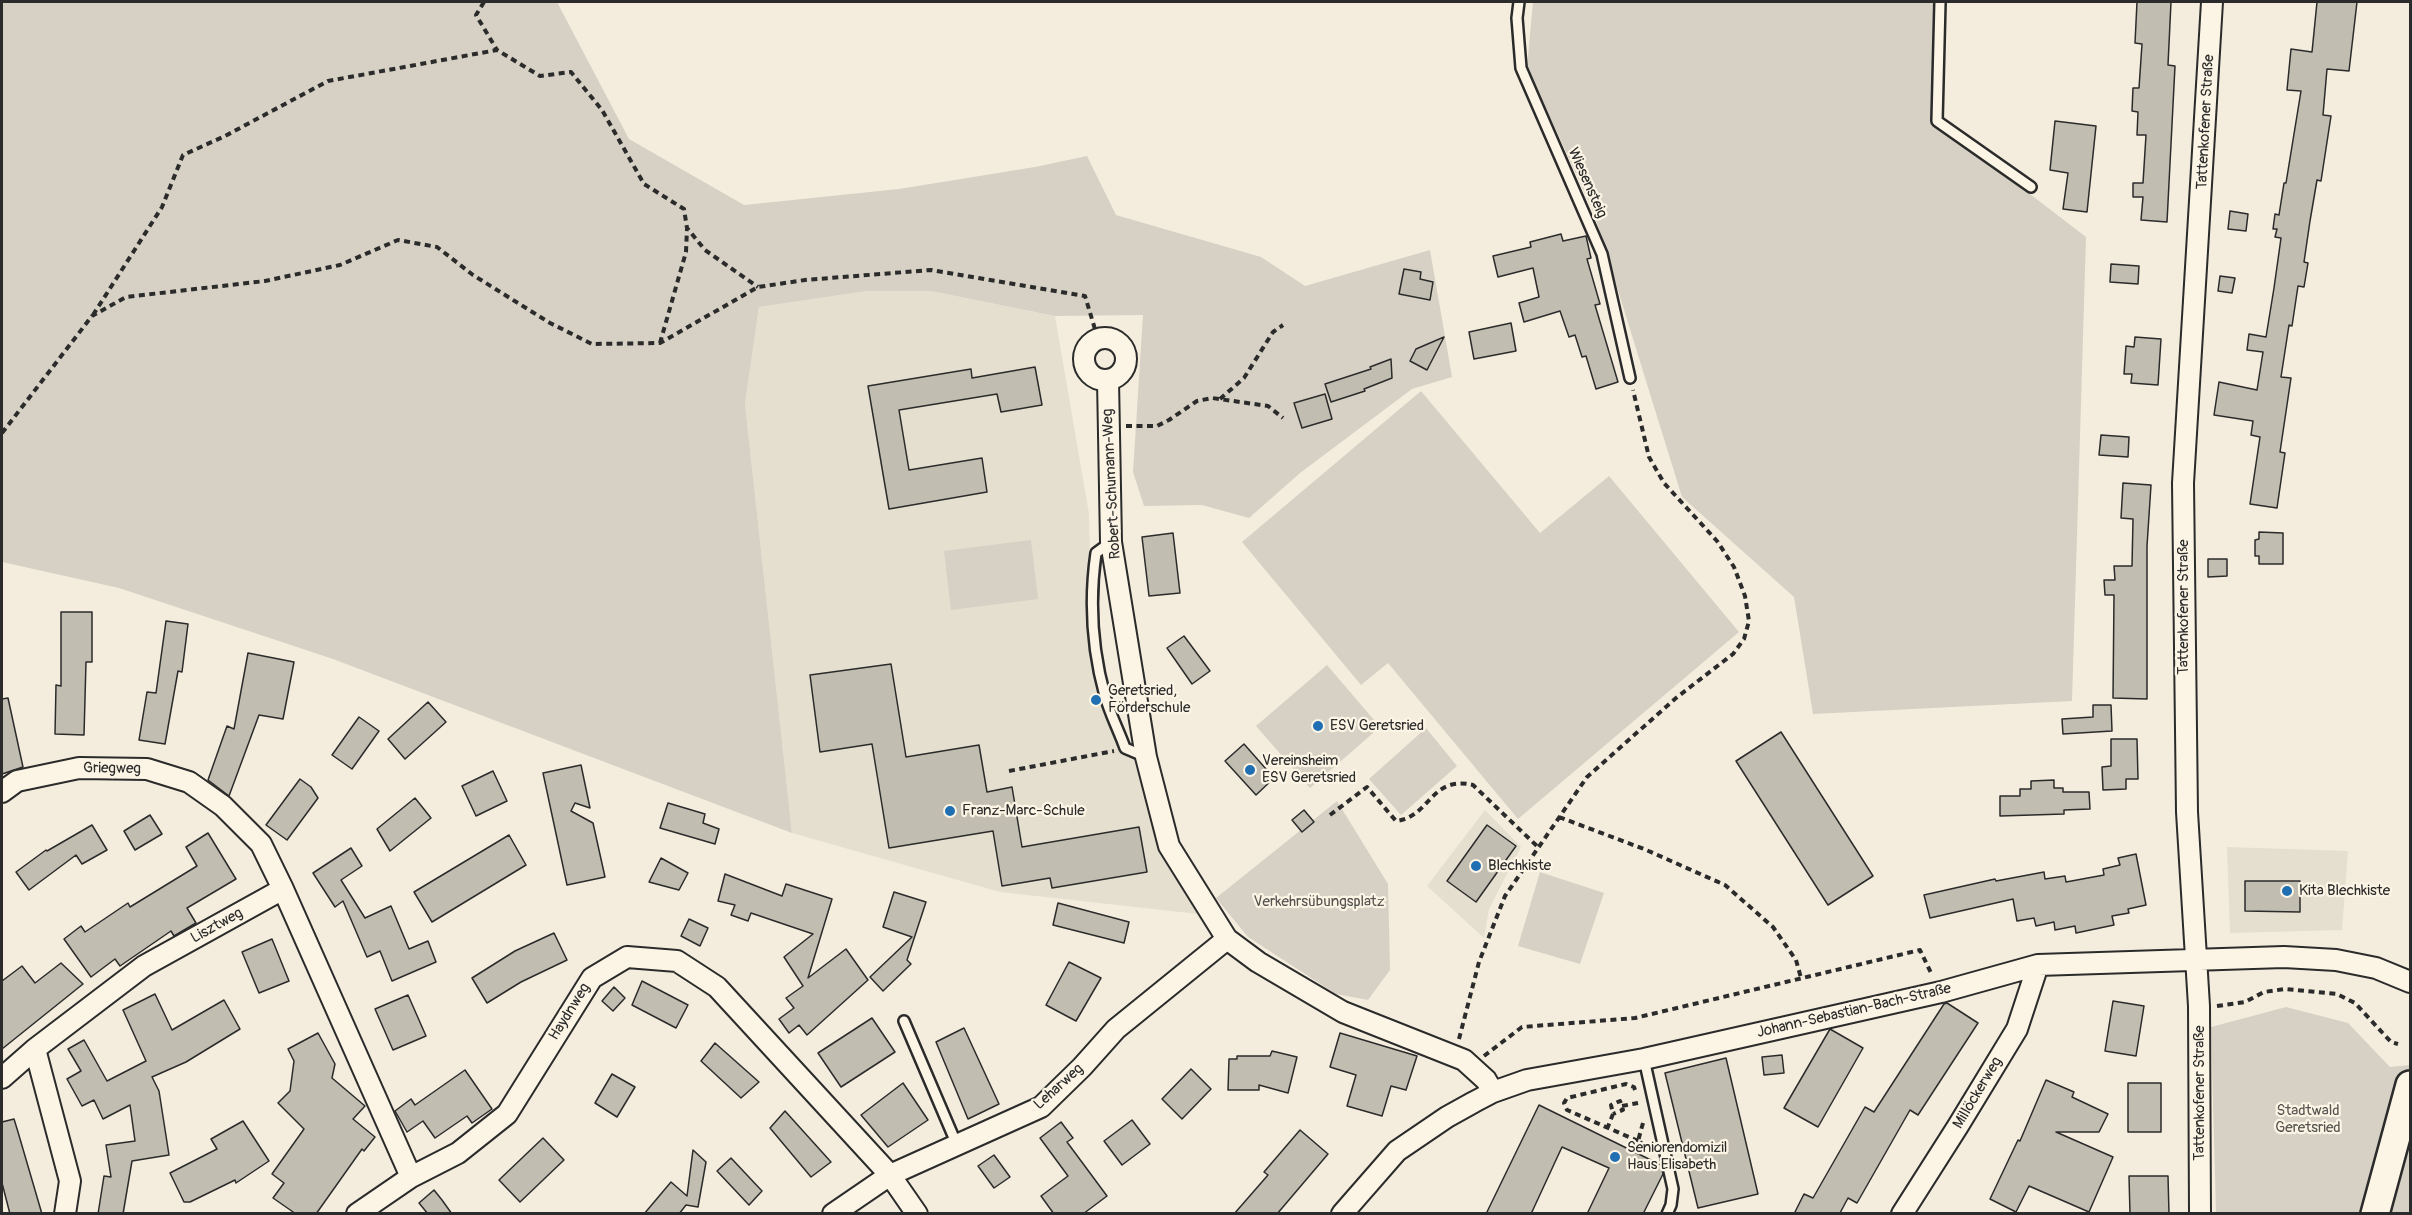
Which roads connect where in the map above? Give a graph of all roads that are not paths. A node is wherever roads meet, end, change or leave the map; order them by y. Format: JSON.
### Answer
{"nodes":[{"id":1,"x":1519,"y":2,"type":"edge"},
{"id":2,"x":1940,"y":2,"type":"edge"},
{"id":3,"x":2212,"y":2,"type":"edge"},
{"id":4,"x":2031,"y":188,"type":"dead end"},
{"id":5,"x":1630,"y":378,"type":"road end"},
{"id":6,"x":1108,"y":380,"type":"junction"},
{"id":7,"x":1112,"y":542,"type":"junction"},
{"id":8,"x":1146,"y":757,"type":"junction"},
{"id":9,"x":2,"y":792,"type":"edge"},
{"id":10,"x":283,"y":889,"type":"junction"},
{"id":11,"x":1227,"y":939,"type":"junction"},
{"id":12,"x":2198,"y":960,"type":"junction"},
{"id":13,"x":2038,"y":965,"type":"junction"},
{"id":14,"x":2410,"y":982,"type":"edge"},
{"id":15,"x":904,"y":1021,"type":"dead end"},
{"id":16,"x":35,"y":1049,"type":"junction"},
{"id":17,"x":1644,"y":1059,"type":"junction"},
{"id":18,"x":2,"y":1078,"type":"edge"},
{"id":19,"x":2410,"y":1084,"type":"edge"},
{"id":20,"x":1493,"y":1092,"type":"junction"},
{"id":21,"x":957,"y":1145,"type":"junction"},
{"id":22,"x":890,"y":1175,"type":"junction"},
{"id":23,"x":411,"y":1177,"type":"junction"},
{"id":24,"x":1349,"y":1210,"type":"edge"},
{"id":25,"x":65,"y":1214,"type":"edge"},
{"id":26,"x":357,"y":1214,"type":"edge"},
{"id":27,"x":833,"y":1214,"type":"edge"},
{"id":28,"x":917,"y":1214,"type":"edge"},
{"id":29,"x":1666,"y":1214,"type":"edge"},
{"id":30,"x":1902,"y":1214,"type":"edge"},
{"id":31,"x":2200,"y":1214,"type":"edge"},
{"id":32,"x":2375,"y":1214,"type":"edge"}],
"edges":[{"from":1,"to":5,"type":"lane","name":"Wiesensteig"},
{"from":2,"to":4,"type":"lane"},
{"from":3,"to":12,"type":"street","name":"Tattenkofener Straße"},
{"from":6,"to":6,"type":"street"},
{"from":6,"to":7,"type":"street","name":"Robert-Schumann-Weg"},
{"from":7,"to":8,"type":"street","name":"Robert-Schumann-Weg"},
{"from":7,"to":8,"type":"lane"},
{"from":8,"to":11,"type":"street","name":"Robert-Schumann-Weg"},
{"from":9,"to":10,"type":"street","name":"Griegweg"},
{"from":10,"to":16,"type":"street","name":"Lisztweg"},
{"from":10,"to":23,"type":"street"},
{"from":11,"to":20,"type":"street","name":"Robert-Schumann-Weg"},
{"from":11,"to":21,"type":"street","name":"Leharweg"},
{"from":12,"to":13,"type":"street","name":"Johann-Sebastian-Bach-Straße"},
{"from":12,"to":14,"type":"street","name":"Johann-Sebastian-Bach-Straße"},
{"from":12,"to":31,"type":"street","name":"Tattenkofener Straße"},
{"from":13,"to":17,"type":"street","name":"Johann-Sebastian-Bach-Straße"},
{"from":13,"to":30,"type":"street","name":"Millöckerweg"},
{"from":15,"to":21,"type":"lane"},
{"from":16,"to":18,"type":"street","name":"Lisztweg"},
{"from":16,"to":25,"type":"street"},
{"from":17,"to":20,"type":"street","name":"Johann-Sebastian-Bach-Straße"},
{"from":17,"to":29,"type":"lane"},
{"from":19,"to":32,"type":"main road"},
{"from":20,"to":24,"type":"street","name":"Johann-Sebastian-Bach-Straße"},
{"from":21,"to":22,"type":"street","name":"Leharweg"},
{"from":22,"to":23,"type":"street","name":"Haydnweg"},
{"from":22,"to":27,"type":"street","name":"Leharweg"},
{"from":22,"to":28,"type":"street","name":"Haydnweg"},
{"from":23,"to":26,"type":"street","name":"Haydnweg"}]}
